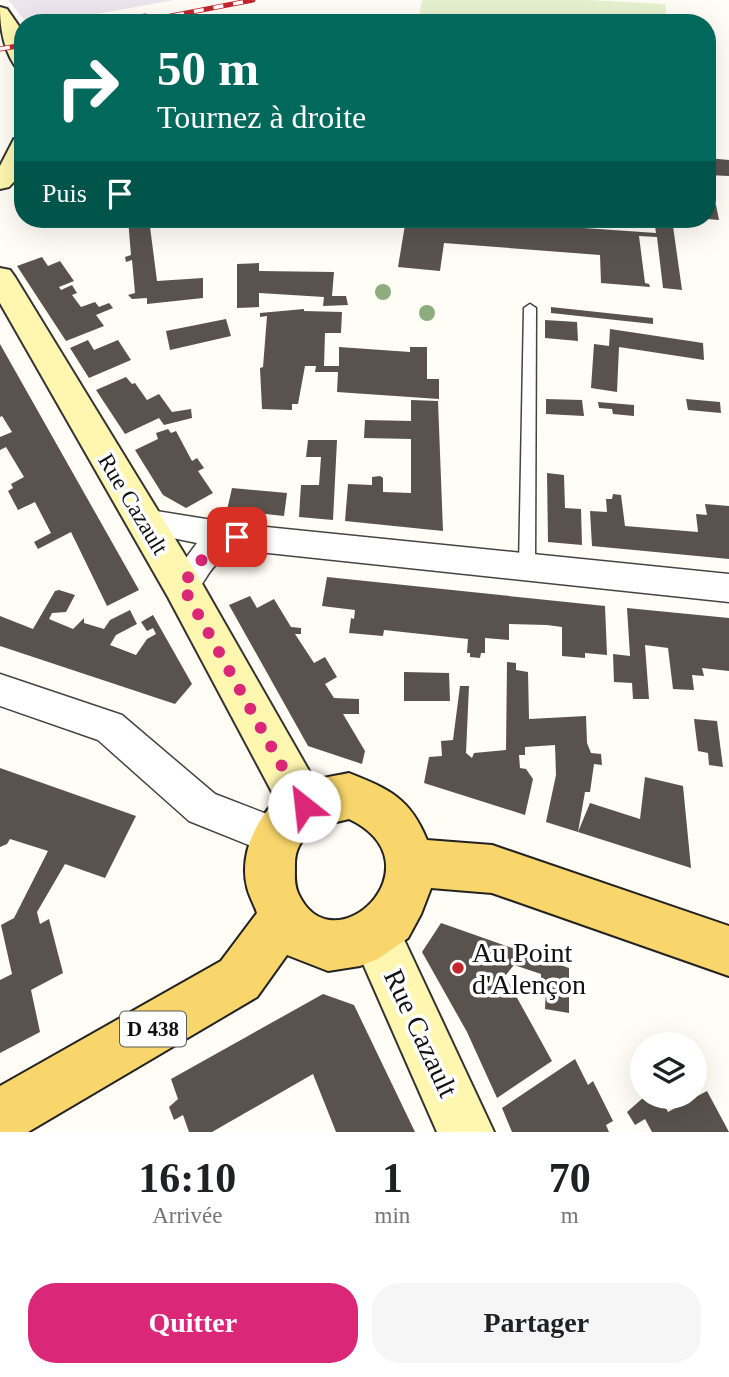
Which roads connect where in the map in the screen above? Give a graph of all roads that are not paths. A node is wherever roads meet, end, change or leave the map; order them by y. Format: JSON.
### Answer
{"nodes":[{"id":1,"x":0,"y":13,"type":"edge"},
{"id":2,"x":14,"y":37,"type":"edge"},
{"id":3,"x":8,"y":178,"type":"edge"},
{"id":4,"x":0,"y":207,"type":"edge"},
{"id":5,"x":0,"y":277,"type":"edge"},
{"id":6,"x":530,"y":308,"type":"dead end"},
{"id":7,"x":144,"y":521,"type":"junction"},
{"id":8,"x":237,"y":537,"type":"junction"},
{"id":9,"x":527,"y":567,"type":"junction"},
{"id":10,"x":182,"y":585,"type":"junction"},
{"id":11,"x":729,"y":588,"type":"edge"},
{"id":12,"x":0,"y":690,"type":"edge"},
{"id":13,"x":290,"y":821,"type":"junction"},
{"id":14,"x":410,"y":863,"type":"junction"},
{"id":15,"x":284,"y":917,"type":"junction"},
{"id":16,"x":375,"y":934,"type":"junction"},
{"id":17,"x":729,"y":951,"type":"edge"},
{"id":18,"x":0,"y":1117,"type":"edge"},
{"id":19,"x":466,"y":1132,"type":"edge"}],
"edges":[{"from":1,"to":2,"type":"street"},
{"from":3,"to":4,"type":"street"},
{"from":5,"to":7,"type":"street","name":"Rue Cazault"},
{"from":6,"to":9,"type":"lane"},
{"from":7,"to":8,"type":"street"},
{"from":7,"to":10,"type":"street","name":"Rue Cazault"},
{"from":8,"to":9,"type":"street"},
{"from":8,"to":10,"type":"street"},
{"from":9,"to":11,"type":"street"},
{"from":10,"to":13,"type":"street","name":"Rue Cazault"},
{"from":12,"to":13,"type":"street"},
{"from":13,"to":14,"type":"main road"},
{"from":13,"to":15,"type":"main road"},
{"from":14,"to":16,"type":"main road"},
{"from":14,"to":17,"type":"main road"},
{"from":15,"to":16,"type":"main road"},
{"from":15,"to":18,"type":"main road","number":"D 438"},
{"from":16,"to":19,"type":"street","name":"Rue Cazault"}]}
